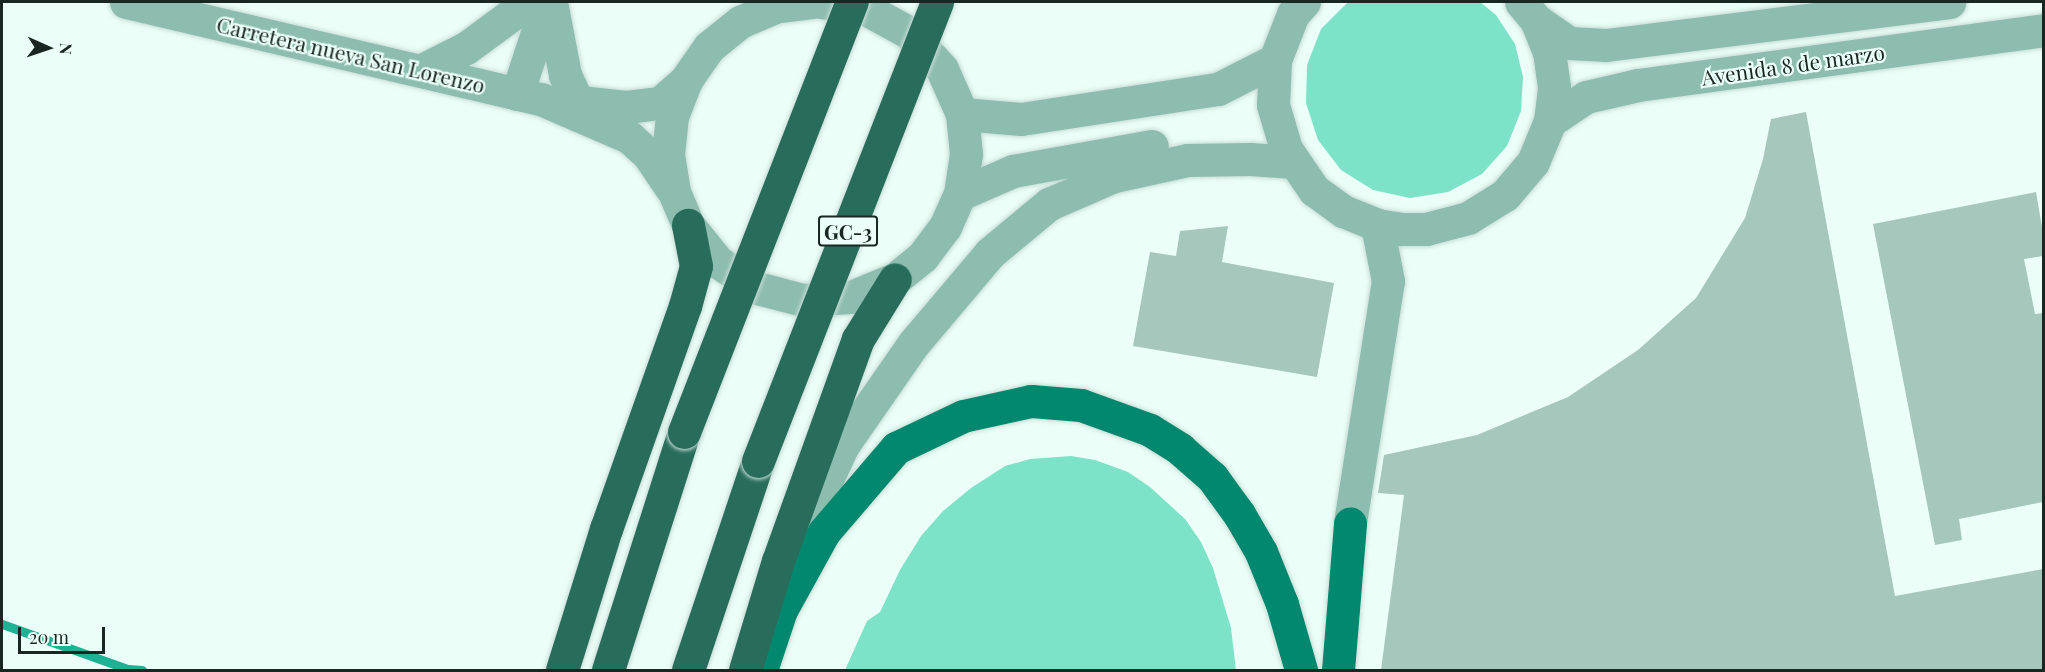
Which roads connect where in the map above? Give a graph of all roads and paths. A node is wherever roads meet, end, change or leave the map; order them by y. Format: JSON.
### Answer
{"nodes":[{"id":1,"x":126,"y":2,"type":"edge"},
{"id":2,"x":521,"y":2,"type":"edge"},
{"id":3,"x":549,"y":2,"type":"edge"},
{"id":4,"x":812,"y":2,"type":"edge"},
{"id":5,"x":821,"y":2,"type":"edge"},
{"id":6,"x":852,"y":2,"type":"edge"},
{"id":7,"x":937,"y":2,"type":"edge"},
{"id":8,"x":1304,"y":2,"type":"edge"},
{"id":9,"x":1949,"y":2,"type":"edge"},
{"id":10,"x":1529,"y":11,"type":"edge"},
{"id":11,"x":737,"y":12,"type":"edge"},
{"id":12,"x":2042,"y":32,"type":"edge"},
{"id":13,"x":1275,"y":60,"type":"junction"},
{"id":14,"x":422,"y":70,"type":"junction"},
{"id":15,"x":686,"y":80,"type":"junction"},
{"id":16,"x":529,"y":97,"type":"junction"},
{"id":17,"x":577,"y":101,"type":"junction"},
{"id":18,"x":962,"y":114,"type":"junction"},
{"id":19,"x":1550,"y":122,"type":"junction"},
{"id":20,"x":1289,"y":156,"type":"junction"},
{"id":21,"x":674,"y":192,"type":"junction"},
{"id":22,"x":960,"y":194,"type":"junction"},
{"id":23,"x":688,"y":225,"type":"junction"},
{"id":24,"x":1377,"y":225,"type":"junction"},
{"id":25,"x":1426,"y":229,"type":"junction"},
{"id":26,"x":894,"y":279,"type":"junction"},
{"id":27,"x":1388,"y":281,"type":"junction"},
{"id":28,"x":1350,"y":523,"type":"joint"},
{"id":29,"x":781,"y":609,"type":"junction"},
{"id":30,"x":562,"y":670,"type":"edge"},
{"id":31,"x":608,"y":670,"type":"edge"},
{"id":32,"x":688,"y":670,"type":"edge"},
{"id":33,"x":745,"y":670,"type":"edge"},
{"id":34,"x":761,"y":670,"type":"edge"},
{"id":35,"x":1301,"y":670,"type":"edge"},
{"id":36,"x":1338,"y":670,"type":"edge"}],
"edges":[{"from":1,"to":14,"type":"street","name":"Carretera nueva San Lorenzo"},
{"from":2,"to":14,"type":"street"},
{"from":3,"to":16,"type":"street"},
{"from":3,"to":17,"type":"street"},
{"from":4,"to":11,"type":"street"},
{"from":5,"to":18,"type":"street"},
{"from":6,"to":31,"type":"highway","bridge":true},
{"from":7,"to":32,"type":"highway","number":"GC-3","bridge":true},
{"from":8,"to":13,"type":"street"},
{"from":9,"to":10,"type":"street","name":"Avenida 8 de marzo"},
{"from":10,"to":19,"type":"street"},
{"from":11,"to":15,"type":"street"},
{"from":12,"to":19,"type":"street","name":"Avenida 8 de marzo"},
{"from":13,"to":18,"type":"street"},
{"from":13,"to":20,"type":"street"},
{"from":14,"to":16,"type":"street","name":"Carretera nueva San Lorenzo"},
{"from":15,"to":17,"type":"street","name":"Carretera nueva San Lorenzo"},
{"from":15,"to":21,"type":"street"},
{"from":16,"to":17,"type":"street","name":"Carretera nueva San Lorenzo"},
{"from":16,"to":21,"type":"street","name":"Carretera nueva San Lorenzo"},
{"from":18,"to":22,"type":"street"},
{"from":19,"to":25,"type":"street"},
{"from":20,"to":22,"type":"street"},
{"from":20,"to":24,"type":"street"},
{"from":20,"to":29,"type":"street"},
{"from":21,"to":23,"type":"street"},
{"from":22,"to":26,"type":"street"},
{"from":23,"to":26,"type":"street"},
{"from":23,"to":30,"type":"highway"},
{"from":24,"to":25,"type":"street"},
{"from":24,"to":27,"type":"street"},
{"from":25,"to":27,"type":"street"},
{"from":26,"to":33,"type":"highway"},
{"from":27,"to":28,"type":"street"},
{"from":28,"to":36,"type":"main road"},
{"from":29,"to":34,"type":"main road"},
{"from":29,"to":35,"type":"main road"}]}
